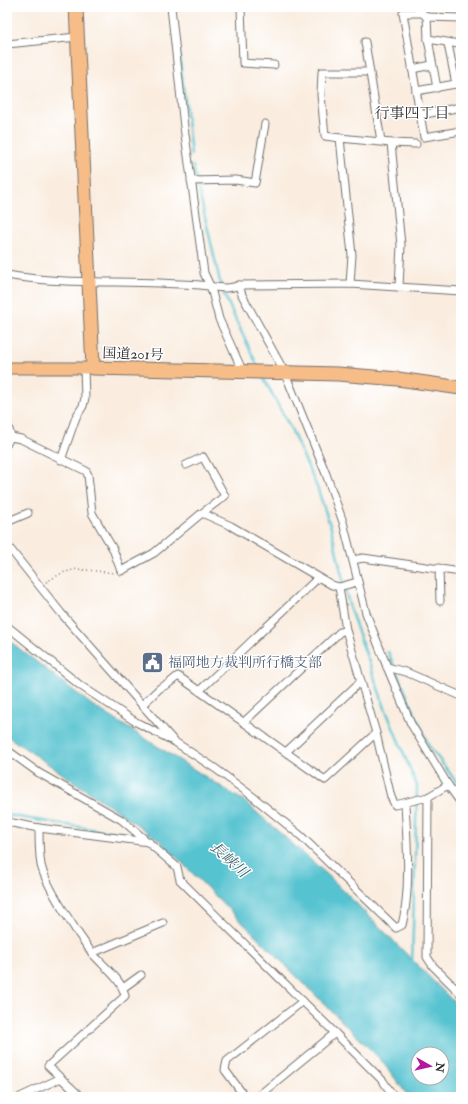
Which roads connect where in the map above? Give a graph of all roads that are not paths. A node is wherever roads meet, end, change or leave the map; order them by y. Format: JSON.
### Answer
{"nodes":[{"id":1,"x":76,"y":7,"type":"edge"},
{"id":2,"x":171,"y":7,"type":"edge"},
{"id":3,"x":241,"y":7,"type":"edge"},
{"id":4,"x":425,"y":12,"type":"edge"},
{"id":5,"x":461,"y":18,"type":"edge"},
{"id":6,"x":77,"y":38,"type":"junction"},
{"id":7,"x":428,"y":39,"type":"junction"},
{"id":8,"x":365,"y":42,"type":"dead end"},
{"id":9,"x":7,"y":44,"type":"edge"},
{"id":10,"x":448,"y":44,"type":"junction"},
{"id":11,"x":461,"y":46,"type":"edge"},
{"id":12,"x":274,"y":65,"type":"dead end"},
{"id":13,"x":432,"y":65,"type":"junction"},
{"id":14,"x":412,"y":69,"type":"junction"},
{"id":15,"x":369,"y":72,"type":"junction"},
{"id":16,"x":458,"y":84,"type":"edge"},
{"id":17,"x":437,"y":88,"type":"junction"},
{"id":18,"x":416,"y":92,"type":"junction"},
{"id":19,"x":461,"y":107,"type":"edge"},
{"id":20,"x":420,"y":115,"type":"junction"},
{"id":21,"x":265,"y":124,"type":"dead end"},
{"id":22,"x":461,"y":131,"type":"edge"},
{"id":23,"x":340,"y":138,"type":"junction"},
{"id":24,"x":381,"y":141,"type":"junction"},
{"id":25,"x":391,"y":143,"type":"junction"},
{"id":26,"x":416,"y":144,"type":"dead end"},
{"id":27,"x":191,"y":181,"type":"junction"},
{"id":28,"x":7,"y":275,"type":"edge"},
{"id":29,"x":88,"y":282,"type":"junction"},
{"id":30,"x":350,"y":284,"type":"junction"},
{"id":31,"x":237,"y":286,"type":"junction"},
{"id":32,"x":399,"y":287,"type":"junction"},
{"id":33,"x":213,"y":288,"type":"junction"},
{"id":34,"x":461,"y":291,"type":"edge"},
{"id":35,"x":7,"y":368,"type":"edge"},
{"id":36,"x":89,"y":368,"type":"junction"},
{"id":37,"x":247,"y":373,"type":"junction"},
{"id":38,"x":283,"y":373,"type":"junction"},
{"id":39,"x":461,"y":388,"type":"edge"},
{"id":40,"x":7,"y":423,"type":"edge"},
{"id":41,"x":9,"y":440,"type":"edge"},
{"id":42,"x":62,"y":460,"type":"junction"},
{"id":43,"x":186,"y":465,"type":"dead end"},
{"id":44,"x":28,"y":513,"type":"dead end"},
{"id":45,"x":202,"y":513,"type":"junction"},
{"id":46,"x":7,"y":522,"type":"edge"},
{"id":47,"x":7,"y":545,"type":"edge"},
{"id":48,"x":353,"y":560,"type":"junction"},
{"id":49,"x":439,"y":568,"type":"junction"},
{"id":50,"x":461,"y":572,"type":"edge"},
{"id":51,"x":318,"y":578,"type":"junction"},
{"id":52,"x":355,"y":582,"type":"junction"},
{"id":53,"x":339,"y":587,"type":"junction"},
{"id":54,"x":440,"y":601,"type":"dead end"},
{"id":55,"x":7,"y":626,"type":"edge"},
{"id":56,"x":346,"y":630,"type":"junction"},
{"id":57,"x":387,"y":667,"type":"junction"},
{"id":58,"x":361,"y":680,"type":"junction"},
{"id":59,"x":199,"y":691,"type":"junction"},
{"id":60,"x":461,"y":696,"type":"edge"},
{"id":61,"x":142,"y":705,"type":"junction"},
{"id":62,"x":149,"y":714,"type":"junction"},
{"id":63,"x":136,"y":722,"type":"junction"},
{"id":64,"x":244,"y":722,"type":"junction"},
{"id":65,"x":376,"y":733,"type":"junction"},
{"id":66,"x":175,"y":742,"type":"junction"},
{"id":67,"x":7,"y":750,"type":"edge"},
{"id":68,"x":286,"y":752,"type":"junction"},
{"id":69,"x":448,"y":785,"type":"junction"},
{"id":70,"x":426,"y":798,"type":"junction"},
{"id":71,"x":461,"y":803,"type":"edge"},
{"id":72,"x":405,"y":804,"type":"junction"},
{"id":73,"x":7,"y":822,"type":"edge"},
{"id":74,"x":39,"y":828,"type":"junction"},
{"id":75,"x":149,"y":842,"type":"junction"},
{"id":76,"x":163,"y":923,"type":"dead end"},
{"id":77,"x":92,"y":953,"type":"junction"},
{"id":78,"x":141,"y":975,"type":"dead end"},
{"id":79,"x":123,"y":988,"type":"junction"},
{"id":80,"x":461,"y":994,"type":"edge"},
{"id":81,"x":303,"y":1001,"type":"junction"},
{"id":82,"x":335,"y":1033,"type":"junction"},
{"id":83,"x":61,"y":1078,"type":"junction"},
{"id":84,"x":20,"y":1097,"type":"edge"},
{"id":85,"x":81,"y":1097,"type":"edge"},
{"id":86,"x":246,"y":1097,"type":"edge"},
{"id":87,"x":257,"y":1097,"type":"edge"},
{"id":88,"x":394,"y":1097,"type":"edge"}],
"edges":[{"from":1,"to":6,"type":"highway","name":"国道201号"},
{"from":2,"to":27,"type":"street"},
{"from":3,"to":12,"type":"street"},
{"from":4,"to":5,"type":"street"},
{"from":4,"to":7,"type":"street"},
{"from":4,"to":14,"type":"street"},
{"from":6,"to":9,"type":"street"},
{"from":6,"to":29,"type":"highway","name":"国道201号"},
{"from":7,"to":10,"type":"street"},
{"from":7,"to":13,"type":"street"},
{"from":8,"to":15,"type":"street"},
{"from":10,"to":11,"type":"street"},
{"from":10,"to":16,"type":"street"},
{"from":13,"to":14,"type":"street"},
{"from":13,"to":17,"type":"street"},
{"from":14,"to":18,"type":"street"},
{"from":15,"to":23,"type":"street"},
{"from":15,"to":24,"type":"street"},
{"from":16,"to":17,"type":"street"},
{"from":17,"to":18,"type":"street"},
{"from":18,"to":20,"type":"street"},
{"from":19,"to":20,"type":"street"},
{"from":20,"to":22,"type":"street"},
{"from":21,"to":27,"type":"street"},
{"from":23,"to":24,"type":"street"},
{"from":23,"to":30,"type":"street"},
{"from":24,"to":25,"type":"street"},
{"from":25,"to":26,"type":"street"},
{"from":25,"to":32,"type":"street"},
{"from":27,"to":33,"type":"street"},
{"from":28,"to":29,"type":"street"},
{"from":29,"to":33,"type":"street"},
{"from":29,"to":36,"type":"highway","name":"国道201号"},
{"from":30,"to":31,"type":"street"},
{"from":30,"to":32,"type":"street"},
{"from":31,"to":33,"type":"street"},
{"from":31,"to":38,"type":"street"},
{"from":32,"to":34,"type":"street"},
{"from":33,"to":37,"type":"street"},
{"from":35,"to":36,"type":"main road"},
{"from":36,"to":37,"type":"highway","name":"国道201号"},
{"from":36,"to":42,"type":"street"},
{"from":37,"to":38,"type":"highway","name":"国道201号"},
{"from":38,"to":39,"type":"highway","name":"国道201号"},
{"from":38,"to":48,"type":"street"},
{"from":40,"to":41,"type":"street"},
{"from":41,"to":42,"type":"street"},
{"from":42,"to":45,"type":"street"},
{"from":43,"to":45,"type":"street"},
{"from":44,"to":46,"type":"street"},
{"from":45,"to":51,"type":"street"},
{"from":47,"to":61,"type":"street"},
{"from":48,"to":49,"type":"street"},
{"from":48,"to":52,"type":"street"},
{"from":49,"to":50,"type":"street"},
{"from":49,"to":54,"type":"street"},
{"from":51,"to":53,"type":"street"},
{"from":51,"to":59,"type":"street"},
{"from":52,"to":53,"type":"street"},
{"from":52,"to":57,"type":"street"},
{"from":53,"to":56,"type":"street"},
{"from":55,"to":63,"type":"street"},
{"from":56,"to":58,"type":"street"},
{"from":56,"to":64,"type":"street"},
{"from":57,"to":60,"type":"street"},
{"from":57,"to":69,"type":"street"},
{"from":58,"to":65,"type":"street"},
{"from":58,"to":68,"type":"street"},
{"from":59,"to":61,"type":"street"},
{"from":59,"to":64,"type":"street"},
{"from":61,"to":62,"type":"street"},
{"from":62,"to":63,"type":"street"},
{"from":62,"to":66,"type":"street"},
{"from":63,"to":66,"type":"street"},
{"from":64,"to":68,"type":"street"},
{"from":65,"to":68,"type":"street"},
{"from":65,"to":72,"type":"street"},
{"from":66,"to":72,"type":"street"},
{"from":67,"to":75,"type":"street"},
{"from":69,"to":70,"type":"street"},
{"from":69,"to":71,"type":"street"},
{"from":70,"to":72,"type":"street"},
{"from":70,"to":80,"type":"street"},
{"from":73,"to":74,"type":"street"},
{"from":74,"to":75,"type":"street"},
{"from":74,"to":77,"type":"street"},
{"from":75,"to":81,"type":"street"},
{"from":76,"to":77,"type":"street"},
{"from":77,"to":79,"type":"street"},
{"from":78,"to":79,"type":"street"},
{"from":79,"to":83,"type":"street"},
{"from":81,"to":82,"type":"street"},
{"from":81,"to":86,"type":"street"},
{"from":82,"to":87,"type":"street"},
{"from":82,"to":88,"type":"street"},
{"from":83,"to":84,"type":"street"},
{"from":83,"to":85,"type":"street"}]}
